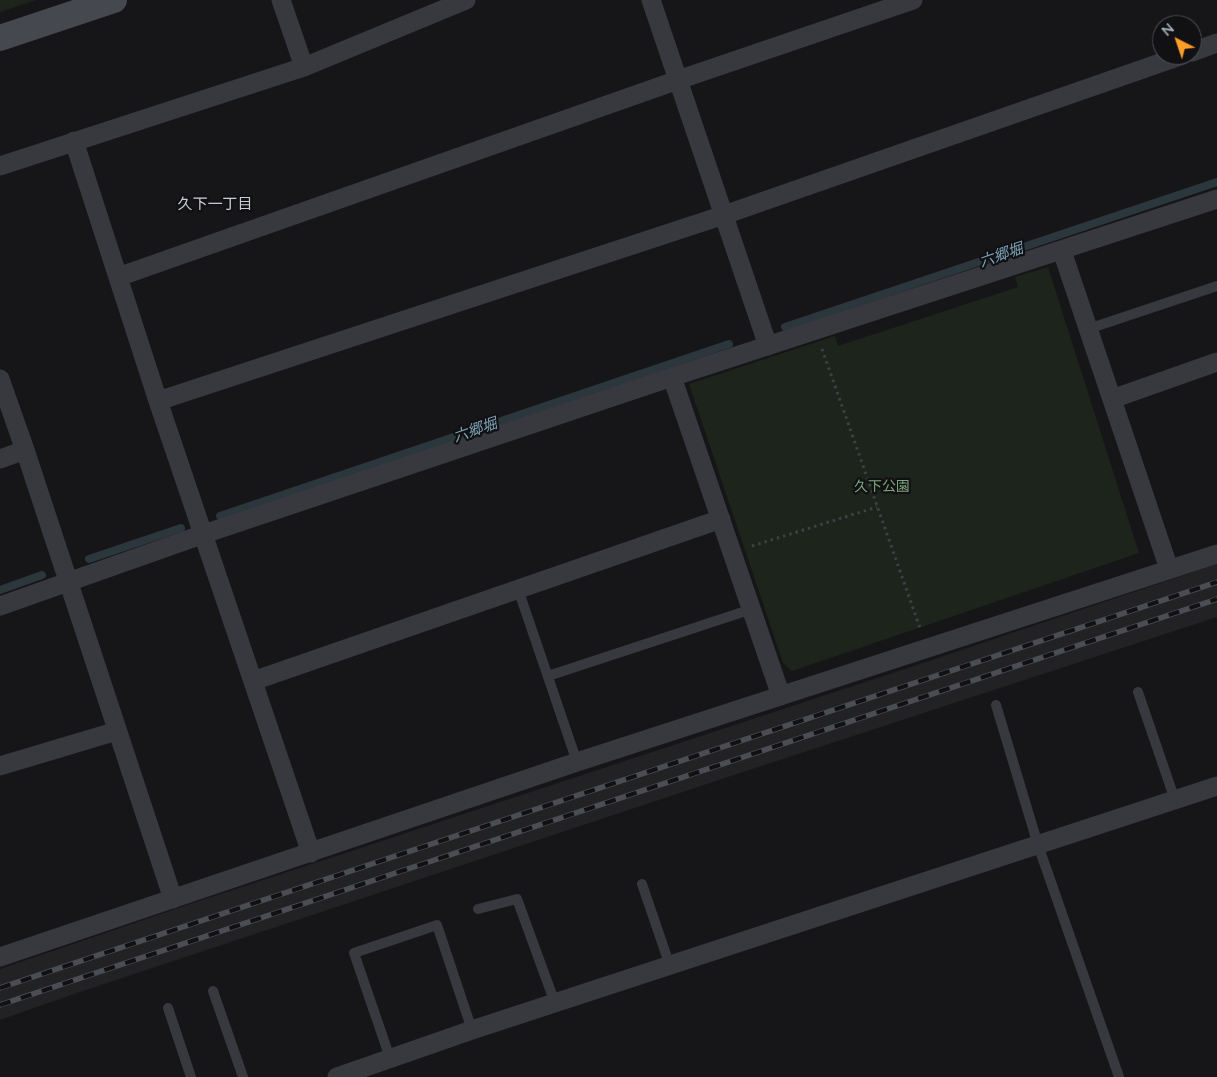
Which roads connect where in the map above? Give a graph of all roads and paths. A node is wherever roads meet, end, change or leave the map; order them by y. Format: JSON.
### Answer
{"nodes":[{"id":1,"x":114,"y":0,"type":"edge"},
{"id":2,"x":281,"y":0,"type":"edge"},
{"id":3,"x":466,"y":0,"type":"edge"},
{"id":4,"x":651,"y":0,"type":"edge"},
{"id":5,"x":913,"y":0,"type":"edge"},
{"id":6,"x":0,"y":38,"type":"edge"},
{"id":7,"x":1217,"y":43,"type":"edge"},
{"id":8,"x":1202,"y":48,"type":"edge"},
{"id":9,"x":1154,"y":65,"type":"edge"},
{"id":10,"x":304,"y":68,"type":"junction"},
{"id":11,"x":678,"y":80,"type":"junction"},
{"id":12,"x":74,"y":141,"type":"junction"},
{"id":13,"x":0,"y":166,"type":"edge"},
{"id":14,"x":1217,"y":199,"type":"edge"},
{"id":15,"x":724,"y":214,"type":"junction"},
{"id":16,"x":1062,"y":251,"type":"junction"},
{"id":17,"x":118,"y":277,"type":"junction"},
{"id":18,"x":1217,"y":286,"type":"edge"},
{"id":19,"x":1088,"y":329,"type":"junction"},
{"id":20,"x":819,"y":341,"type":"dead end"},
{"id":21,"x":768,"y":346,"type":"junction"},
{"id":22,"x":1217,"y":362,"type":"edge"},
{"id":23,"x":672,"y":377,"type":"junction"},
{"id":24,"x":0,"y":379,"type":"edge"},
{"id":25,"x":1112,"y":399,"type":"junction"},
{"id":26,"x":158,"y":401,"type":"junction"},
{"id":27,"x":26,"y":450,"type":"junction"},
{"id":28,"x":0,"y":459,"type":"edge"},
{"id":29,"x":877,"y":507,"type":"junction"},
{"id":30,"x":721,"y":519,"type":"junction"},
{"id":31,"x":204,"y":534,"type":"junction"},
{"id":32,"x":762,"y":543,"type":"dead end"},
{"id":33,"x":1217,"y":554,"type":"edge"},
{"id":34,"x":1169,"y":569,"type":"junction"},
{"id":35,"x":68,"y":580,"type":"junction"},
{"id":36,"x":518,"y":589,"type":"junction"},
{"id":37,"x":0,"y":606,"type":"edge"},
{"id":38,"x":752,"y":610,"type":"junction"},
{"id":39,"x":923,"y":633,"type":"dead end"},
{"id":40,"x":548,"y":676,"type":"junction"},
{"id":41,"x":253,"y":681,"type":"junction"},
{"id":42,"x":1138,"y":692,"type":"dead end"},
{"id":43,"x":780,"y":696,"type":"junction"},
{"id":44,"x":996,"y":705,"type":"dead end"},
{"id":45,"x":117,"y":732,"type":"junction"},
{"id":46,"x":577,"y":762,"type":"junction"},
{"id":47,"x":0,"y":766,"type":"edge"},
{"id":48,"x":1217,"y":786,"type":"edge"},
{"id":49,"x":1175,"y":800,"type":"junction"},
{"id":50,"x":1038,"y":845,"type":"junction"},
{"id":51,"x":311,"y":853,"type":"junction"},
{"id":52,"x":642,"y":884,"type":"dead end"},
{"id":53,"x":173,"y":899,"type":"junction"},
{"id":54,"x":478,"y":909,"type":"dead end"},
{"id":55,"x":0,"y":958,"type":"edge"},
{"id":56,"x":670,"y":966,"type":"junction"},
{"id":57,"x":213,"y":991,"type":"dead end"},
{"id":58,"x":556,"y":1003,"type":"junction"},
{"id":59,"x":168,"y":1008,"type":"dead end"},
{"id":60,"x":472,"y":1030,"type":"junction"},
{"id":61,"x":390,"y":1058,"type":"junction"},
{"id":62,"x":190,"y":1077,"type":"edge"},
{"id":63,"x":243,"y":1077,"type":"edge"},
{"id":64,"x":337,"y":1077,"type":"edge"},
{"id":65,"x":1119,"y":1077,"type":"edge"}],
"edges":[{"from":1,"to":6,"type":"street"},
{"from":2,"to":10,"type":"street"},
{"from":3,"to":10,"type":"street"},
{"from":4,"to":11,"type":"street"},
{"from":5,"to":11,"type":"street"},
{"from":7,"to":8,"type":"street"},
{"from":9,"to":15,"type":"street"},
{"from":10,"to":12,"type":"street"},
{"from":11,"to":15,"type":"street"},
{"from":11,"to":17,"type":"street"},
{"from":12,"to":13,"type":"street"},
{"from":12,"to":17,"type":"street"},
{"from":14,"to":16,"type":"street"},
{"from":15,"to":21,"type":"street"},
{"from":15,"to":26,"type":"street"},
{"from":16,"to":19,"type":"street"},
{"from":16,"to":21,"type":"street"},
{"from":17,"to":26,"type":"street"},
{"from":18,"to":19,"type":"lane"},
{"from":19,"to":25,"type":"street"},
{"from":20,"to":29,"type":"path"},
{"from":21,"to":23,"type":"street"},
{"from":22,"to":25,"type":"street"},
{"from":23,"to":30,"type":"street"},
{"from":23,"to":31,"type":"street"},
{"from":24,"to":27,"type":"street"},
{"from":25,"to":34,"type":"street"},
{"from":26,"to":31,"type":"street"},
{"from":27,"to":28,"type":"street"},
{"from":27,"to":35,"type":"street"},
{"from":29,"to":32,"type":"path"},
{"from":29,"to":39,"type":"path"},
{"from":30,"to":36,"type":"street"},
{"from":30,"to":38,"type":"street"},
{"from":31,"to":35,"type":"street"},
{"from":31,"to":41,"type":"street"},
{"from":33,"to":34,"type":"street"},
{"from":34,"to":43,"type":"street"},
{"from":35,"to":37,"type":"street"},
{"from":35,"to":45,"type":"street"},
{"from":36,"to":40,"type":"lane"},
{"from":36,"to":41,"type":"street"},
{"from":38,"to":40,"type":"lane"},
{"from":38,"to":43,"type":"street"},
{"from":40,"to":46,"type":"lane"},
{"from":41,"to":51,"type":"street"},
{"from":42,"to":49,"type":"lane"},
{"from":43,"to":46,"type":"street"},
{"from":44,"to":50,"type":"lane"},
{"from":45,"to":47,"type":"street"},
{"from":45,"to":53,"type":"street"},
{"from":46,"to":51,"type":"street"},
{"from":48,"to":49,"type":"street"},
{"from":49,"to":50,"type":"street"},
{"from":50,"to":56,"type":"street"},
{"from":50,"to":65,"type":"lane"},
{"from":51,"to":53,"type":"street"},
{"from":52,"to":56,"type":"lane"},
{"from":53,"to":55,"type":"street"},
{"from":54,"to":58,"type":"lane"},
{"from":56,"to":58,"type":"street"},
{"from":57,"to":63,"type":"lane"},
{"from":58,"to":60,"type":"street"},
{"from":59,"to":62,"type":"lane"},
{"from":60,"to":61,"type":"street"},
{"from":60,"to":61,"type":"lane"},
{"from":61,"to":64,"type":"street"}]}
